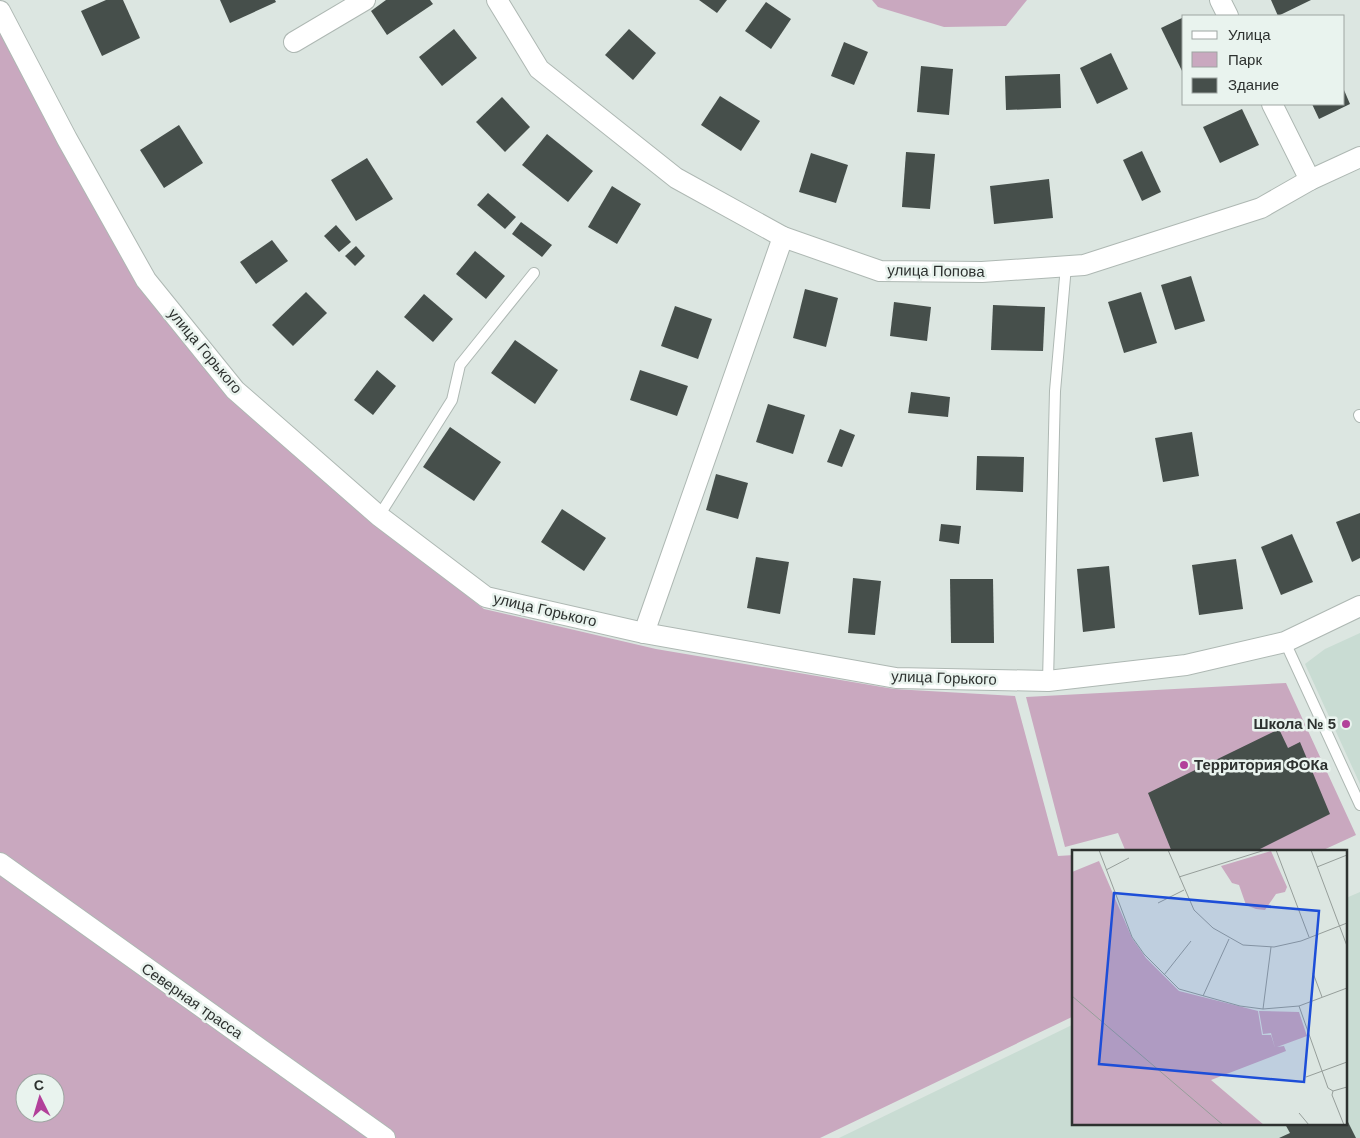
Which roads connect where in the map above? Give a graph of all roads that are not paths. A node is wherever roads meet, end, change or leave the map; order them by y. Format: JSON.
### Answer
{"nodes":[{"id":1,"x":365,"y":0,"type":"edge"},
{"id":2,"x":497,"y":0,"type":"edge"},
{"id":3,"x":1220,"y":0,"type":"edge"},
{"id":4,"x":0,"y":11,"type":"edge"},
{"id":5,"x":1228,"y":15,"type":"edge"},
{"id":6,"x":294,"y":42,"type":"dead end"},
{"id":7,"x":1272,"y":105,"type":"edge"},
{"id":8,"x":1360,"y":157,"type":"edge"},
{"id":9,"x":1310,"y":180,"type":"junction"},
{"id":10,"x":783,"y":237,"type":"junction"},
{"id":11,"x":1066,"y":266,"type":"junction"},
{"id":12,"x":534,"y":273,"type":"dead end"},
{"id":13,"x":379,"y":516,"type":"junction"},
{"id":14,"x":1360,"y":606,"type":"edge"},
{"id":15,"x":644,"y":633,"type":"junction"},
{"id":16,"x":1284,"y":642,"type":"junction"},
{"id":17,"x":1048,"y":681,"type":"junction"},
{"id":18,"x":1360,"y":806,"type":"edge"},
{"id":19,"x":0,"y":863,"type":"edge"},
{"id":20,"x":385,"y":1138,"type":"edge"}],
"edges":[{"from":1,"to":6,"type":"street"},
{"from":2,"to":10,"type":"street","name":"улица Попова"},
{"from":3,"to":5,"type":"street"},
{"from":4,"to":13,"type":"street","name":"улица Горького"},
{"from":7,"to":9,"type":"street"},
{"from":8,"to":9,"type":"street","name":"улица Попова"},
{"from":9,"to":11,"type":"street","name":"улица Попова"},
{"from":10,"to":11,"type":"street","name":"улица Попова"},
{"from":10,"to":15,"type":"street"},
{"from":11,"to":17,"type":"lane"},
{"from":12,"to":13,"type":"lane"},
{"from":13,"to":15,"type":"street","name":"улица Горького"},
{"from":14,"to":16,"type":"street","name":"улица Горького"},
{"from":15,"to":17,"type":"street","name":"улица Горького"},
{"from":16,"to":17,"type":"street","name":"улица Горького"},
{"from":16,"to":18,"type":"lane"},
{"from":19,"to":20,"type":"street","name":"Северная трасса"}]}
